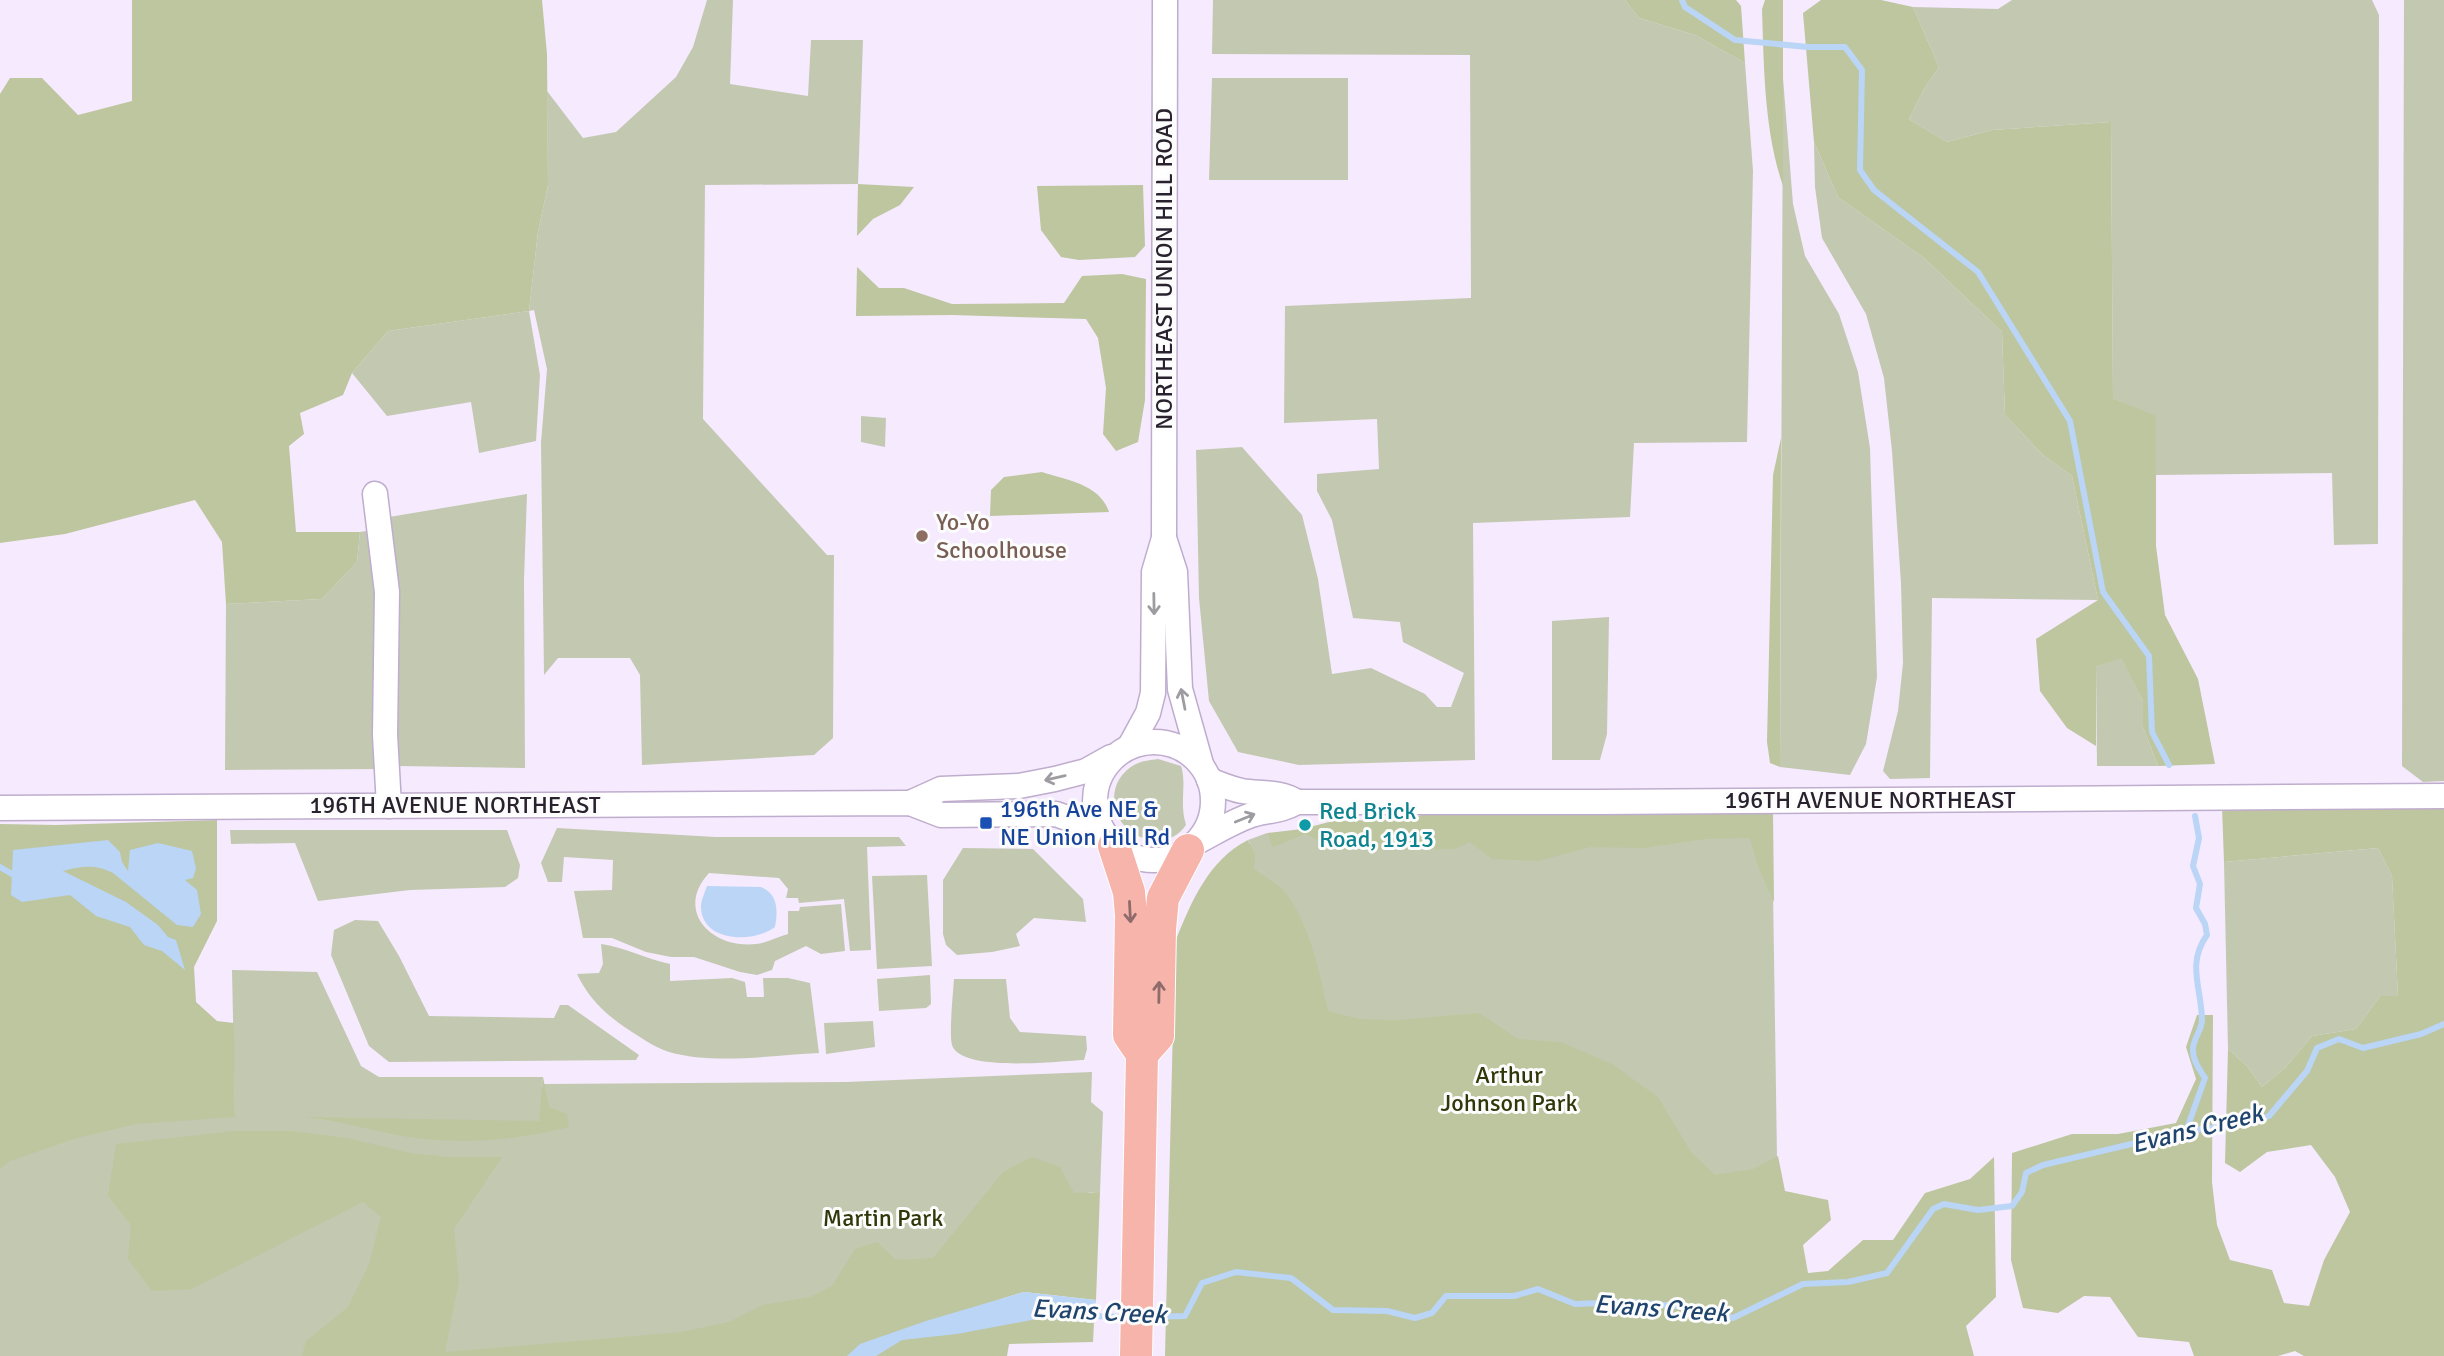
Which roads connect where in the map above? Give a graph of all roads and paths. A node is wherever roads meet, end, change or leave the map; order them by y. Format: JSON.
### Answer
{"nodes":[{"id":1,"x":1165,"y":0,"type":"edge"},
{"id":2,"x":375,"y":494,"type":"dead end"},
{"id":3,"x":1164,"y":538,"type":"junction"},
{"id":4,"x":1124,"y":750,"type":"junction"},
{"id":5,"x":1205,"y":773,"type":"junction"},
{"id":6,"x":2444,"y":796,"type":"edge"},
{"id":7,"x":1297,"y":802,"type":"junction"},
{"id":8,"x":910,"y":803,"type":"junction"},
{"id":9,"x":389,"y":806,"type":"junction"},
{"id":10,"x":0,"y":808,"type":"edge"},
{"id":11,"x":1108,"y":838,"type":"junction"},
{"id":12,"x":1191,"y":846,"type":"junction"},
{"id":13,"x":1142,"y":1054,"type":"junction"},
{"id":14,"x":1136,"y":1356,"type":"edge"}],
"edges":[{"from":1,"to":3,"type":"street","name":"NORTHEAST UNION HILL ROAD"},
{"from":2,"to":9,"type":"street"},
{"from":3,"to":4,"type":"street","name":"NORTHEAST UNION HILL ROAD","one_way":true},
{"from":5,"to":3,"type":"street","name":"NORTHEAST UNION HILL ROAD","one_way":true},
{"from":4,"to":5,"type":"street"},
{"from":4,"to":8,"type":"street","name":"196TH AVENUE NORTHEAST","one_way":true},
{"from":4,"to":11,"type":"street"},
{"from":5,"to":7,"type":"street","name":"196TH AVENUE NORTHEAST"},
{"from":5,"to":12,"type":"street"},
{"from":6,"to":7,"type":"street","name":"196TH AVENUE NORTHEAST"},
{"from":12,"to":7,"type":"street","name":"196TH AVENUE NORTHEAST","one_way":true},
{"from":8,"to":9,"type":"street","name":"196TH AVENUE NORTHEAST"},
{"from":8,"to":11,"type":"street","name":"196TH AVENUE NORTHEAST"},
{"from":9,"to":10,"type":"street","name":"196TH AVENUE NORTHEAST"},
{"from":11,"to":12,"type":"street"},
{"from":11,"to":13,"type":"main road","one_way":true},
{"from":13,"to":12,"type":"main road","one_way":true},
{"from":13,"to":14,"type":"main road"}]}
